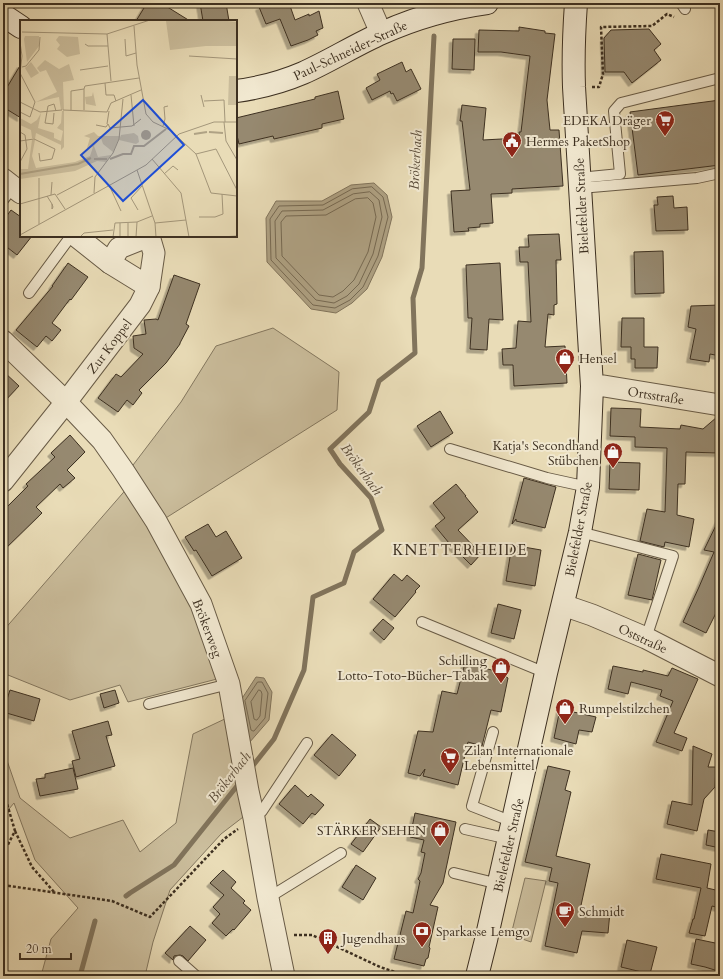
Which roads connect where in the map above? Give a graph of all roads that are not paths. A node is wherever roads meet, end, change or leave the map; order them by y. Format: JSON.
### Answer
{"nodes":[{"id":1,"x":368,"y":3,"type":"edge"},
{"id":2,"x":487,"y":3,"type":"edge"},
{"id":3,"x":576,"y":3,"type":"edge"},
{"id":4,"x":3,"y":15,"type":"edge"},
{"id":5,"x":20,"y":26,"type":"edge"},
{"id":6,"x":381,"y":33,"type":"junction"},
{"id":7,"x":720,"y":78,"type":"edge"},
{"id":8,"x":237,"y":91,"type":"edge"},
{"id":9,"x":720,"y":173,"type":"edge"},
{"id":10,"x":580,"y":183,"type":"junction"},
{"id":11,"x":70,"y":237,"type":"edge"},
{"id":12,"x":77,"y":237,"type":"edge"},
{"id":13,"x":146,"y":237,"type":"edge"},
{"id":14,"x":149,"y":237,"type":"edge"},
{"id":15,"x":110,"y":263,"type":"junction"},
{"id":16,"x":149,"y":287,"type":"junction"},
{"id":17,"x":29,"y":293,"type":"dead end"},
{"id":18,"x":3,"y":341,"type":"edge"},
{"id":19,"x":592,"y":386,"type":"junction"},
{"id":20,"x":66,"y":402,"type":"junction"},
{"id":21,"x":720,"y":405,"type":"edge"},
{"id":22,"x":450,"y":449,"type":"dead end"},
{"id":23,"x":3,"y":481,"type":"edge"},
{"id":24,"x":588,"y":487,"type":"junction"},
{"id":25,"x":580,"y":532,"type":"junction"},
{"id":26,"x":563,"y":606,"type":"junction"},
{"id":27,"x":422,"y":622,"type":"dead end"},
{"id":28,"x":646,"y":638,"type":"junction"},
{"id":29,"x":546,"y":673,"type":"junction"},
{"id":30,"x":720,"y":676,"type":"edge"},
{"id":31,"x":229,"y":684,"type":"junction"},
{"id":32,"x":149,"y":704,"type":"dead end"},
{"id":33,"x":493,"y":732,"type":"dead end"},
{"id":34,"x":307,"y":743,"type":"dead end"},
{"id":35,"x":254,"y":818,"type":"junction"},
{"id":36,"x":465,"y":829,"type":"dead end"},
{"id":37,"x":511,"y":831,"type":"junction"},
{"id":38,"x":341,"y":853,"type":"dead end"},
{"id":39,"x":454,"y":873,"type":"dead end"},
{"id":40,"x":499,"y":884,"type":"junction"},
{"id":41,"x":268,"y":898,"type":"junction"},
{"id":42,"x":179,"y":961,"type":"dead end"},
{"id":43,"x":482,"y":975,"type":"edge"},
{"id":44,"x":196,"y":976,"type":"edge"},
{"id":45,"x":284,"y":976,"type":"edge"}],
"edges":[{"from":1,"to":6,"type":"street"},
{"from":2,"to":6,"type":"main road","name":"Paul-Schneider-Straße"},
{"from":3,"to":10,"type":"main road","name":"Bielefelder Straße"},
{"from":4,"to":5,"type":"main road"},
{"from":6,"to":8,"type":"main road","name":"Paul-Schneider-Straße"},
{"from":7,"to":10,"type":"lane"},
{"from":9,"to":10,"type":"lane"},
{"from":10,"to":19,"type":"main road","name":"Bielefelder Straße"},
{"from":11,"to":17,"type":"lane"},
{"from":12,"to":15,"type":"street"},
{"from":13,"to":15,"type":"street","name":"Zur Koppel"},
{"from":14,"to":16,"type":"street","name":"Zur Koppel"},
{"from":15,"to":16,"type":"street"},
{"from":16,"to":20,"type":"street","name":"Zur Koppel"},
{"from":18,"to":20,"type":"street","name":"Brökerweg"},
{"from":19,"to":21,"type":"street","name":"Ortsstraße"},
{"from":19,"to":24,"type":"main road","name":"Bielefelder Straße"},
{"from":20,"to":23,"type":"street","name":"Zur Koppel"},
{"from":20,"to":31,"type":"street","name":"Brökerweg"},
{"from":22,"to":24,"type":"lane"},
{"from":24,"to":25,"type":"main road","name":"Bielefelder Straße"},
{"from":25,"to":26,"type":"main road","name":"Bielefelder Straße"},
{"from":25,"to":28,"type":"lane"},
{"from":26,"to":28,"type":"street","name":"Oststraße"},
{"from":26,"to":29,"type":"main road","name":"Bielefelder Straße"},
{"from":27,"to":29,"type":"lane"},
{"from":28,"to":30,"type":"street","name":"Oststraße"},
{"from":29,"to":37,"type":"main road","name":"Bielefelder Straße"},
{"from":31,"to":32,"type":"lane"},
{"from":31,"to":35,"type":"street","name":"Brökerweg"},
{"from":33,"to":37,"type":"lane"},
{"from":34,"to":35,"type":"lane"},
{"from":35,"to":41,"type":"street","name":"Brökerweg"},
{"from":36,"to":37,"type":"lane"},
{"from":37,"to":40,"type":"main road","name":"Bielefelder Straße"},
{"from":38,"to":41,"type":"lane"},
{"from":39,"to":40,"type":"lane"},
{"from":40,"to":43,"type":"main road","name":"Bielefelder Straße"},
{"from":41,"to":45,"type":"street","name":"Brökerweg"},
{"from":42,"to":44,"type":"lane"}]}
